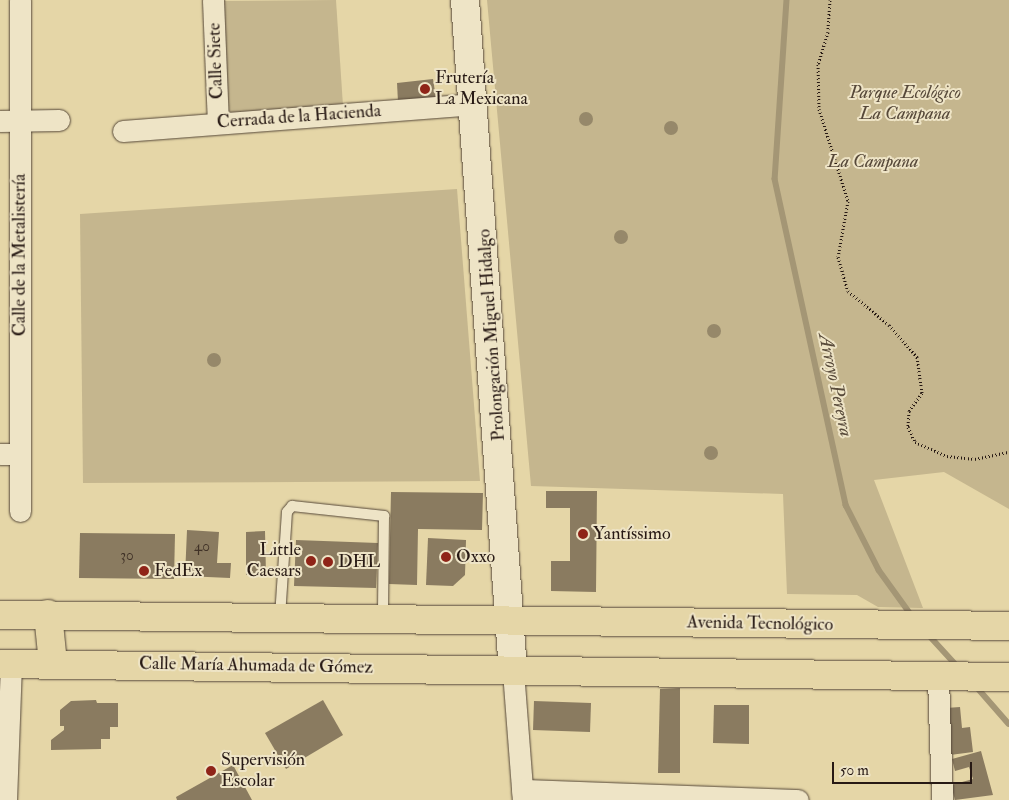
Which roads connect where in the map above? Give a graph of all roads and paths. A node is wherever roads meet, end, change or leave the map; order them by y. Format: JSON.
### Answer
{"nodes":[{"id":1,"x":20,"y":0,"type":"edge"},
{"id":2,"x":214,"y":0,"type":"edge"},
{"id":3,"x":465,"y":0,"type":"edge"},
{"id":4,"x":830,"y":0,"type":"edge"},
{"id":5,"x":475,"y":104,"type":"junction"},
{"id":6,"x":21,"y":120,"type":"junction"},
{"id":7,"x":59,"y":120,"type":"dead end"},
{"id":8,"x":0,"y":121,"type":"edge"},
{"id":9,"x":218,"y":122,"type":"junction"},
{"id":10,"x":123,"y":130,"type":"dead end"},
{"id":11,"x":1009,"y":452,"type":"edge"},
{"id":12,"x":9,"y":454,"type":"edge"},
{"id":13,"x":20,"y":510,"type":"dead end"},
{"id":14,"x":48,"y":614,"type":"junction"},
{"id":15,"x":0,"y":615,"type":"edge"},
{"id":16,"x":280,"y":618,"type":"junction"},
{"id":17,"x":382,"y":619,"type":"junction"},
{"id":18,"x":512,"y":621,"type":"junction"},
{"id":19,"x":1009,"y":626,"type":"edge"},
{"id":20,"x":53,"y":663,"type":"junction"},
{"id":21,"x":5,"y":664,"type":"edge"},
{"id":22,"x":513,"y":671,"type":"junction"},
{"id":23,"x":1009,"y":677,"type":"edge"},
{"id":24,"x":943,"y":678,"type":"junction"},
{"id":25,"x":522,"y":795,"type":"edge"},
{"id":26,"x":6,"y":800,"type":"edge"},
{"id":27,"x":798,"y":800,"type":"edge"},
{"id":28,"x":942,"y":800,"type":"edge"}],
"edges":[{"from":1,"to":6,"type":"street","name":"Calle de la Metalistería"},
{"from":2,"to":9,"type":"street","name":"Calle Siete"},
{"from":3,"to":5,"type":"main road","name":"Prolongación Miguel Hidalgo"},
{"from":4,"to":11,"type":"path"},
{"from":5,"to":9,"type":"street","name":"Cerrada de la Hacienda"},
{"from":5,"to":18,"type":"main road","name":"Prolongación Miguel Hidalgo"},
{"from":6,"to":7,"type":"street"},
{"from":6,"to":8,"type":"street"},
{"from":6,"to":12,"type":"street","name":"Calle de la Metalistería"},
{"from":9,"to":10,"type":"street","name":"Cerrada de la Hacienda"},
{"from":12,"to":13,"type":"street","name":"Calle de la Metalistería"},
{"from":14,"to":15,"type":"main road"},
{"from":14,"to":16,"type":"main road"},
{"from":14,"to":20,"type":"main road"},
{"from":16,"to":17,"type":"main road"},
{"from":16,"to":17,"type":"lane"},
{"from":17,"to":18,"type":"main road"},
{"from":18,"to":19,"type":"main road","name":"Avenida Tecnológico"},
{"from":18,"to":22,"type":"main road","name":"Prolongación Miguel Hidalgo"},
{"from":20,"to":21,"type":"main road","name":"Calle María Ahumada de Gómez"},
{"from":20,"to":22,"type":"main road","name":"Calle María Ahumada de Gómez"},
{"from":21,"to":26,"type":"street"},
{"from":22,"to":24,"type":"main road"},
{"from":22,"to":25,"type":"street"},
{"from":23,"to":24,"type":"main road"},
{"from":24,"to":28,"type":"street"},
{"from":25,"to":27,"type":"street"}]}
